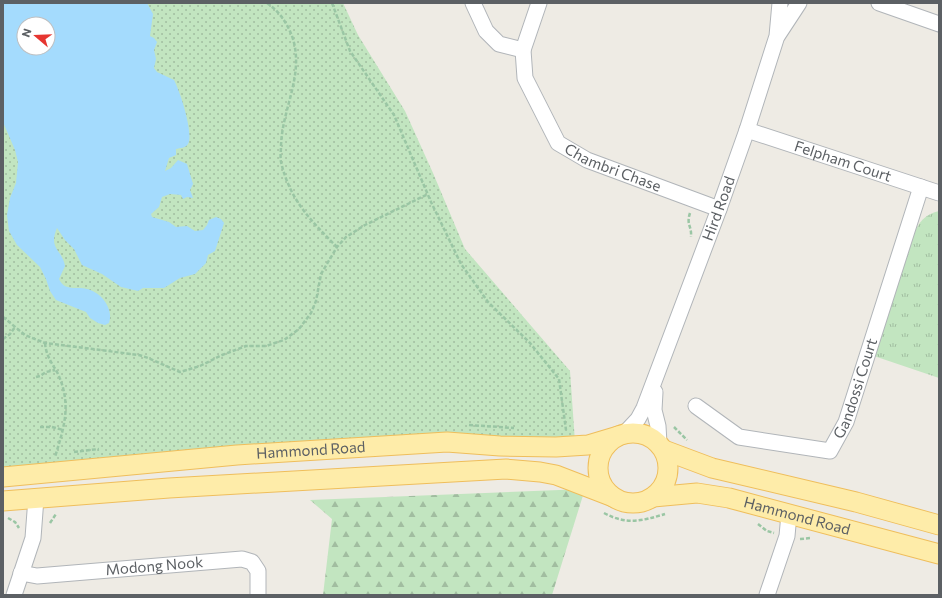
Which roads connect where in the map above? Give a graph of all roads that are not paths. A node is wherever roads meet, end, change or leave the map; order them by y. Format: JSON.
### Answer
{"nodes":[{"id":1,"x":473,"y":3,"type":"edge"},
{"id":2,"x":539,"y":3,"type":"edge"},
{"id":3,"x":780,"y":3,"type":"edge"},
{"id":4,"x":799,"y":3,"type":"edge"},
{"id":5,"x":879,"y":3,"type":"edge"},
{"id":6,"x":939,"y":24,"type":"edge"},
{"id":7,"x":777,"y":36,"type":"junction"},
{"id":8,"x":523,"y":50,"type":"junction"},
{"id":9,"x":747,"y":130,"type":"junction"},
{"id":10,"x":921,"y":188,"type":"junction"},
{"id":11,"x":939,"y":193,"type":"edge"},
{"id":12,"x":719,"y":209,"type":"junction"},
{"id":13,"x":655,"y":379,"type":"junction"},
{"id":14,"x":696,"y":406,"type":"dead end"},
{"id":15,"x":621,"y":435,"type":"junction"},
{"id":16,"x":661,"y":447,"type":"junction"},
{"id":17,"x":3,"y":477,"type":"edge"},
{"id":18,"x":613,"y":497,"type":"junction"},
{"id":19,"x":653,"y":497,"type":"junction"},
{"id":20,"x":36,"y":498,"type":"junction"},
{"id":21,"x":3,"y":501,"type":"edge"},
{"id":22,"x":789,"y":514,"type":"junction"},
{"id":23,"x":939,"y":525,"type":"edge"},
{"id":24,"x":939,"y":554,"type":"edge"},
{"id":25,"x":21,"y":573,"type":"junction"},
{"id":26,"x":14,"y":595,"type":"edge"},
{"id":27,"x":258,"y":595,"type":"edge"},
{"id":28,"x":767,"y":595,"type":"edge"}],
"edges":[{"from":1,"to":8,"type":"street"},
{"from":2,"to":8,"type":"street","name":"Chambri Chase"},
{"from":3,"to":7,"type":"street","name":"Hird Road"},
{"from":4,"to":7,"type":"street","name":"Hird Road"},
{"from":5,"to":6,"type":"street"},
{"from":7,"to":9,"type":"street","name":"Hird Road"},
{"from":8,"to":12,"type":"street","name":"Chambri Chase"},
{"from":9,"to":10,"type":"street","name":"Felpham Court"},
{"from":9,"to":12,"type":"street","name":"Hird Road"},
{"from":10,"to":11,"type":"street","name":"Felpham Court"},
{"from":10,"to":14,"type":"street","name":"Gandossi Court"},
{"from":12,"to":13,"type":"street","name":"Hird Road"},
{"from":13,"to":15,"type":"street","name":"Hird Road"},
{"from":13,"to":16,"type":"street","name":"Hird Road"},
{"from":15,"to":16,"type":"main road"},
{"from":15,"to":17,"type":"main road","name":"Hammond Road"},
{"from":15,"to":18,"type":"main road"},
{"from":16,"to":19,"type":"main road"},
{"from":16,"to":23,"type":"main road","name":"Hammond Road"},
{"from":18,"to":19,"type":"main road"},
{"from":18,"to":20,"type":"main road","name":"Hammond Road"},
{"from":19,"to":22,"type":"main road","name":"Hammond Road"},
{"from":20,"to":21,"type":"main road","name":"Hammond Road"},
{"from":20,"to":25,"type":"street"},
{"from":22,"to":24,"type":"main road","name":"Hammond Road"},
{"from":22,"to":28,"type":"street"},
{"from":25,"to":26,"type":"street"},
{"from":25,"to":27,"type":"street","name":"Modong Nook"}]}
